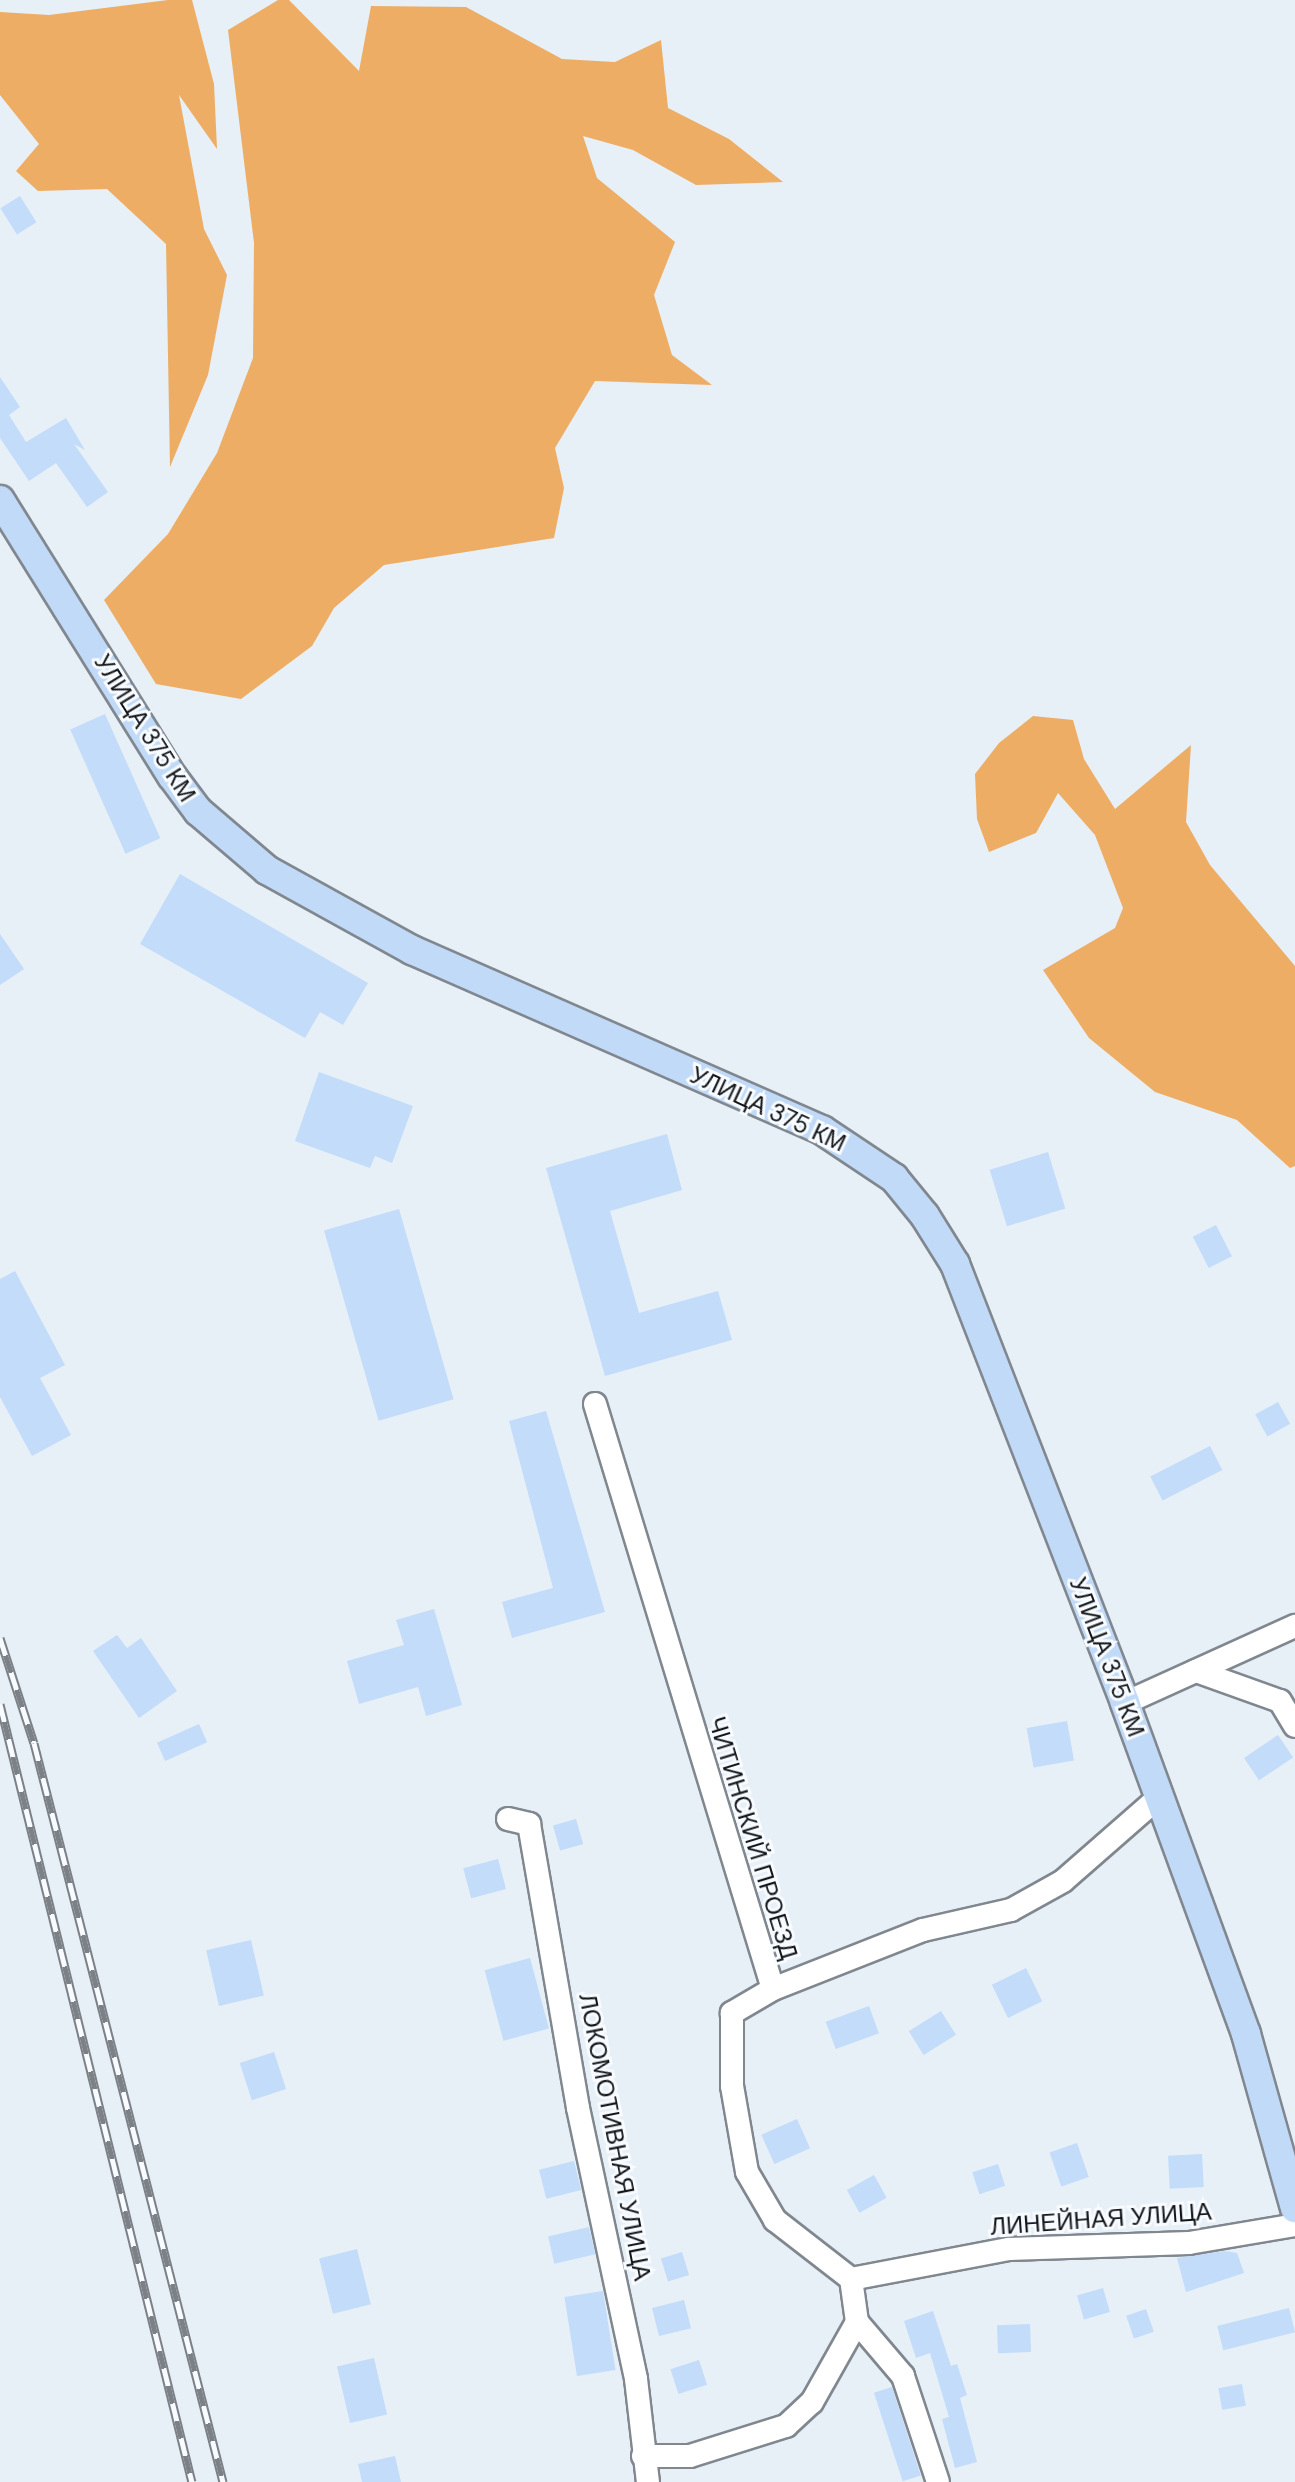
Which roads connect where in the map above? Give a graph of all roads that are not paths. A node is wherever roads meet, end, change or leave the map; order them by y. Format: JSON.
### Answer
{"nodes":[{"id":1,"x":0,"y":500,"type":"edge"},
{"id":2,"x":595,"y":1404,"type":"dead end"},
{"id":3,"x":1295,"y":1626,"type":"edge"},
{"id":4,"x":1196,"y":1671,"type":"junction"},
{"id":5,"x":1125,"y":1703,"type":"junction"},
{"id":6,"x":1295,"y":1726,"type":"edge"},
{"id":7,"x":1159,"y":1797,"type":"junction"},
{"id":8,"x":508,"y":1819,"type":"dead end"},
{"id":9,"x":773,"y":1989,"type":"junction"},
{"id":10,"x":1295,"y":2208,"type":"edge"},
{"id":11,"x":1295,"y":2225,"type":"edge"},
{"id":12,"x":851,"y":2279,"type":"junction"},
{"id":13,"x":857,"y":2322,"type":"junction"},
{"id":14,"x":643,"y":2456,"type":"junction"},
{"id":15,"x":648,"y":2482,"type":"edge"},
{"id":16,"x":938,"y":2482,"type":"edge"}],
"edges":[{"from":1,"to":5,"type":"main road","name":"УЛИЦА 375 КМ"},
{"from":2,"to":9,"type":"street","name":"ЧИТИНСКИЙ ПРОЕЗД"},
{"from":3,"to":4,"type":"street"},
{"from":4,"to":5,"type":"street"},
{"from":4,"to":6,"type":"street"},
{"from":5,"to":7,"type":"main road","name":"УЛИЦА 375 КМ"},
{"from":7,"to":9,"type":"street"},
{"from":7,"to":10,"type":"main road","name":"УЛИЦА 375 КМ"},
{"from":8,"to":14,"type":"street","name":"ЛОКОМОТИВНАЯ УЛИЦА"},
{"from":9,"to":12,"type":"street","name":"ЧИТИНСКИЙ ПРОЕЗД"},
{"from":11,"to":12,"type":"street","name":"ЛИНЕЙНАЯ УЛИЦА"},
{"from":12,"to":13,"type":"street"},
{"from":13,"to":14,"type":"street"},
{"from":13,"to":16,"type":"street"},
{"from":14,"to":15,"type":"street","name":"ЛОКОМОТИВНАЯ УЛИЦА"}]}
